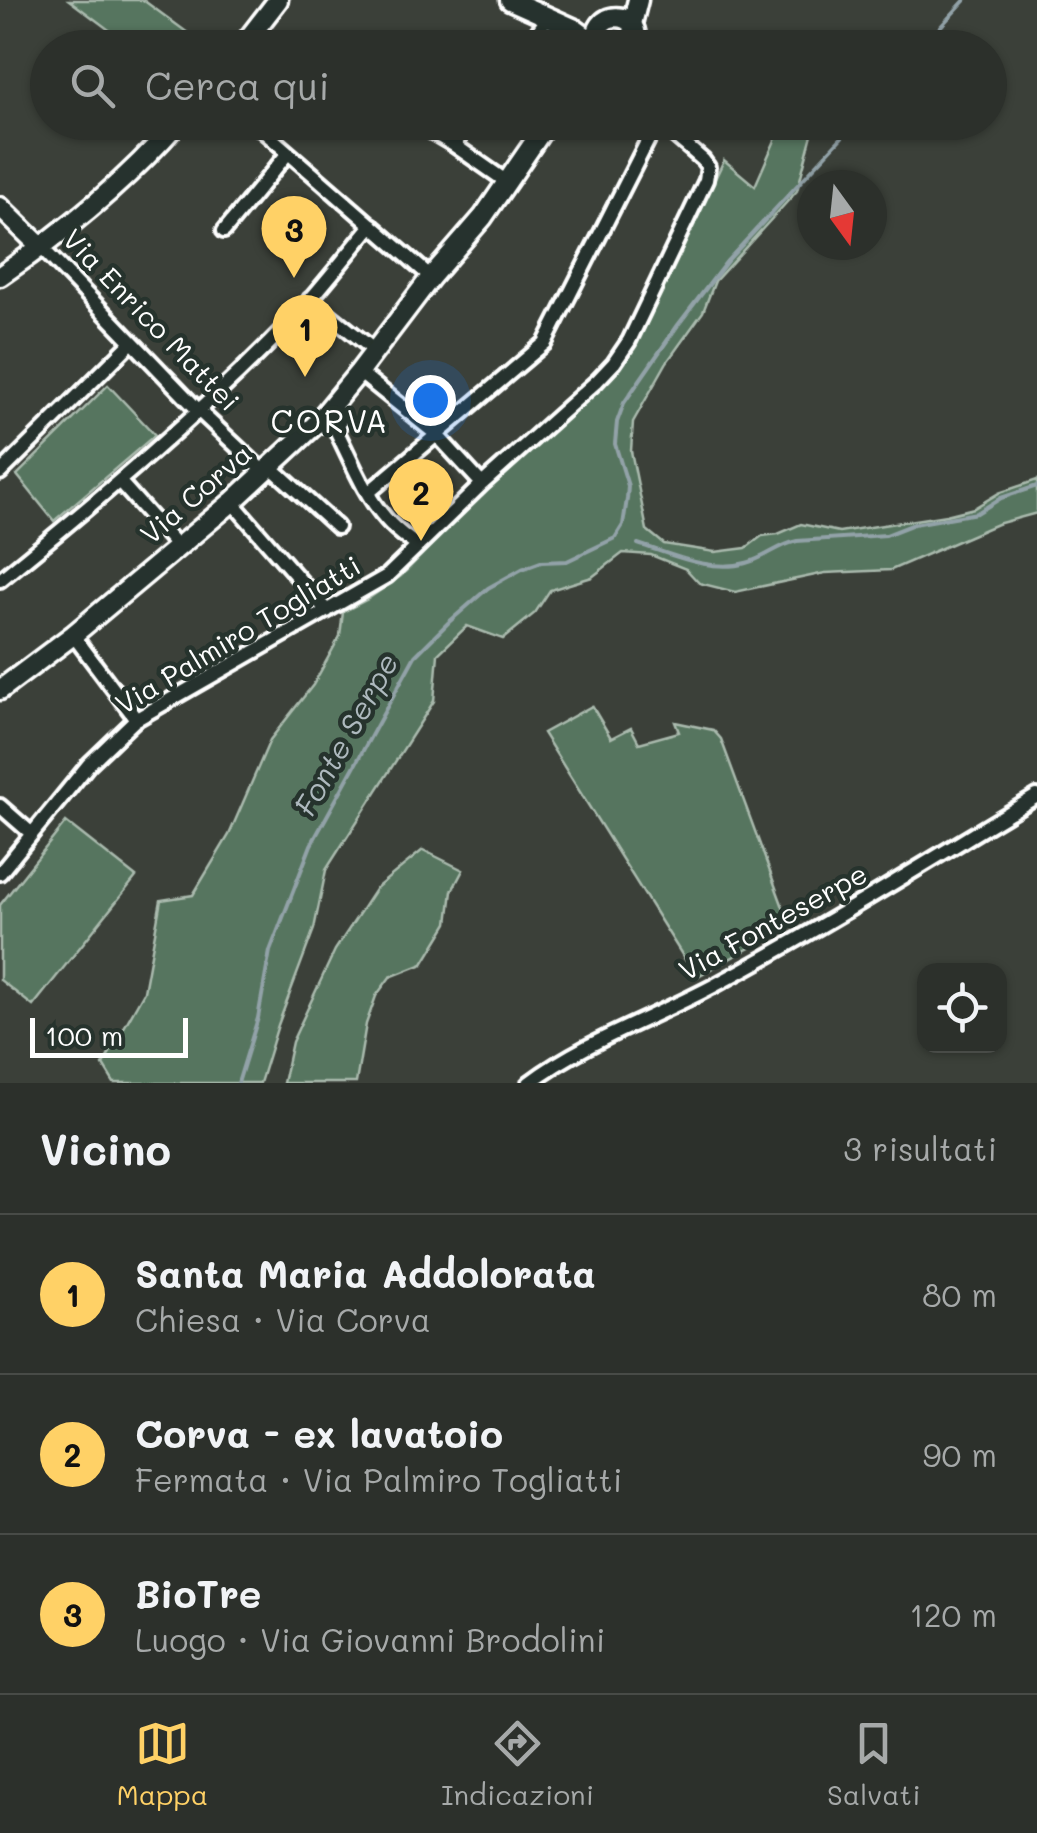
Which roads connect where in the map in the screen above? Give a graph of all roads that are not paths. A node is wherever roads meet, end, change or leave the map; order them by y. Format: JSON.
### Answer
{"nodes":[{"id":1,"x":278,"y":0,"type":"edge"},
{"id":2,"x":510,"y":0,"type":"edge"},
{"id":3,"x":636,"y":0,"type":"edge"},
{"id":4,"x":626,"y":20,"type":"junction"},
{"id":5,"x":542,"y":26,"type":"dead end"},
{"id":6,"x":255,"y":30,"type":"edge"},
{"id":7,"x":539,"y":30,"type":"edge"},
{"id":8,"x":577,"y":30,"type":"edge"},
{"id":9,"x":602,"y":30,"type":"edge"},
{"id":10,"x":633,"y":30,"type":"edge"},
{"id":11,"x":162,"y":140,"type":"edge"},
{"id":12,"x":273,"y":140,"type":"edge"},
{"id":13,"x":446,"y":140,"type":"edge"},
{"id":14,"x":457,"y":140,"type":"edge"},
{"id":15,"x":536,"y":140,"type":"edge"},
{"id":16,"x":647,"y":140,"type":"edge"},
{"id":17,"x":681,"y":140,"type":"edge"},
{"id":18,"x":454,"y":145,"type":"junction"},
{"id":19,"x":288,"y":153,"type":"junction"},
{"id":20,"x":507,"y":182,"type":"junction"},
{"id":21,"x":0,"y":206,"type":"edge"},
{"id":22,"x":372,"y":225,"type":"junction"},
{"id":23,"x":224,"y":231,"type":"dead end"},
{"id":24,"x":42,"y":247,"type":"junction"},
{"id":25,"x":0,"y":276,"type":"edge"},
{"id":26,"x":432,"y":277,"type":"junction"},
{"id":27,"x":310,"y":299,"type":"junction"},
{"id":28,"x":132,"y":342,"type":"junction"},
{"id":29,"x":375,"y":351,"type":"junction"},
{"id":30,"x":360,"y":372,"type":"junction"},
{"id":31,"x":332,"y":405,"type":"junction"},
{"id":32,"x":198,"y":410,"type":"junction"},
{"id":33,"x":317,"y":422,"type":"junction"},
{"id":34,"x":337,"y":432,"type":"junction"},
{"id":35,"x":436,"y":434,"type":"junction"},
{"id":36,"x":267,"y":469,"type":"junction"},
{"id":37,"x":0,"y":473,"type":"edge"},
{"id":38,"x":118,"y":481,"type":"junction"},
{"id":39,"x":482,"y":484,"type":"junction"},
{"id":40,"x":368,"y":493,"type":"junction"},
{"id":41,"x":232,"y":502,"type":"junction"},
{"id":42,"x":337,"y":527,"type":"dead end"},
{"id":43,"x":417,"y":546,"type":"junction"},
{"id":44,"x":178,"y":547,"type":"junction"},
{"id":45,"x":0,"y":580,"type":"edge"},
{"id":46,"x":326,"y":612,"type":"junction"},
{"id":47,"x":73,"y":636,"type":"junction"},
{"id":48,"x":0,"y":689,"type":"edge"},
{"id":49,"x":136,"y":719,"type":"junction"},
{"id":50,"x":1037,"y":796,"type":"edge"},
{"id":51,"x":0,"y":806,"type":"edge"},
{"id":52,"x":32,"y":834,"type":"junction"},
{"id":53,"x":0,"y":874,"type":"edge"},
{"id":54,"x":528,"y":1083,"type":"edge"}],
"edges":[{"from":1,"to":6,"type":"street"},
{"from":2,"to":8,"type":"street"},
{"from":3,"to":4,"type":"street"},
{"from":4,"to":9,"type":"street"},
{"from":4,"to":10,"type":"street"},
{"from":5,"to":7,"type":"street"},
{"from":11,"to":24,"type":"street"},
{"from":12,"to":19,"type":"street"},
{"from":13,"to":18,"type":"street"},
{"from":14,"to":18,"type":"street"},
{"from":15,"to":20,"type":"street","name":"Via Corva"},
{"from":16,"to":35,"type":"street"},
{"from":17,"to":39,"type":"street","name":"Via Palmiro Togliatti"},
{"from":18,"to":20,"type":"street"},
{"from":19,"to":22,"type":"street"},
{"from":19,"to":23,"type":"street"},
{"from":20,"to":26,"type":"street","name":"Via Corva"},
{"from":21,"to":24,"type":"street","name":"Via Enrico Mattei"},
{"from":22,"to":26,"type":"street"},
{"from":22,"to":27,"type":"street"},
{"from":24,"to":25,"type":"street"},
{"from":24,"to":28,"type":"street","name":"Via Enrico Mattei"},
{"from":26,"to":29,"type":"street","name":"Via Corva"},
{"from":27,"to":29,"type":"street"},
{"from":27,"to":32,"type":"street"},
{"from":28,"to":32,"type":"street","name":"Via Enrico Mattei"},
{"from":28,"to":37,"type":"street"},
{"from":29,"to":30,"type":"street","name":"Via Corva"},
{"from":30,"to":31,"type":"street","name":"Via Corva"},
{"from":30,"to":35,"type":"street"},
{"from":31,"to":33,"type":"street","name":"Via Corva"},
{"from":31,"to":34,"type":"street"},
{"from":32,"to":36,"type":"street","name":"Via Enrico Mattei"},
{"from":32,"to":38,"type":"street"},
{"from":33,"to":34,"type":"street"},
{"from":33,"to":36,"type":"street","name":"Via Corva"},
{"from":34,"to":40,"type":"street"},
{"from":35,"to":39,"type":"street"},
{"from":35,"to":40,"type":"street"},
{"from":36,"to":41,"type":"street","name":"Via Corva"},
{"from":36,"to":42,"type":"street","name":"Via Enrico Mattei"},
{"from":38,"to":44,"type":"street"},
{"from":38,"to":45,"type":"street"},
{"from":39,"to":43,"type":"street","name":"Via Palmiro Togliatti"},
{"from":40,"to":43,"type":"street"},
{"from":41,"to":44,"type":"street","name":"Via Corva"},
{"from":41,"to":46,"type":"street"},
{"from":43,"to":46,"type":"street","name":"Via Palmiro Togliatti"},
{"from":44,"to":47,"type":"street","name":"Via Corva"},
{"from":46,"to":49,"type":"street","name":"Via Palmiro Togliatti"},
{"from":47,"to":48,"type":"street","name":"Via Corva"},
{"from":47,"to":49,"type":"street"},
{"from":49,"to":52,"type":"street","name":"Via Palmiro Togliatti"},
{"from":50,"to":54,"type":"street","name":"Via Fonteserpe"},
{"from":51,"to":52,"type":"street"},
{"from":52,"to":53,"type":"street","name":"Via Palmiro Togliatti"}]}
